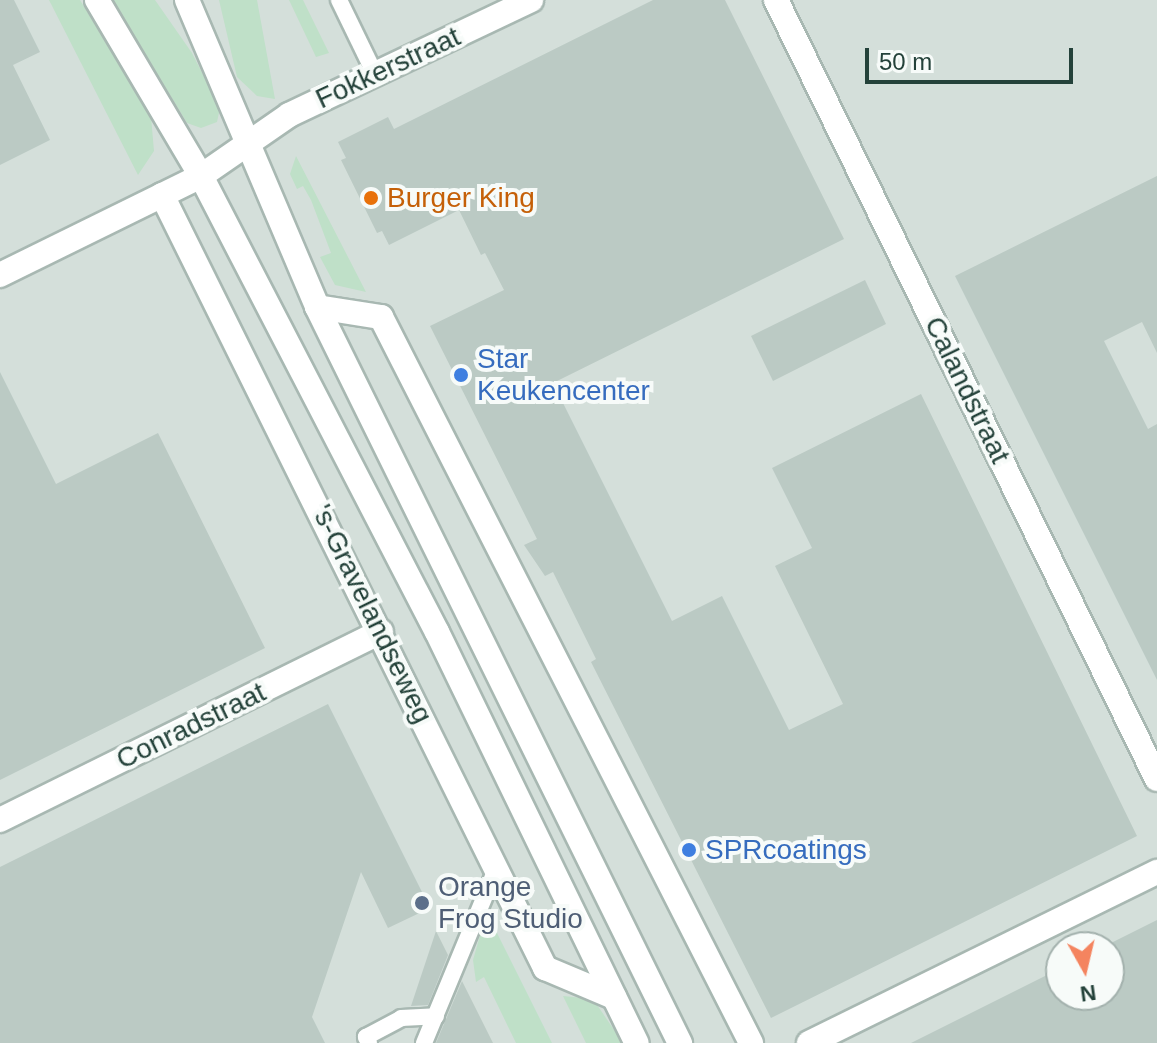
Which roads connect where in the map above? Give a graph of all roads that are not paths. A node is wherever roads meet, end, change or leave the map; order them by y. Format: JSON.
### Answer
{"nodes":[{"id":1,"x":97,"y":0,"type":"edge"},
{"id":2,"x":187,"y":0,"type":"edge"},
{"id":3,"x":339,"y":0,"type":"edge"},
{"id":4,"x":531,"y":0,"type":"edge"},
{"id":5,"x":776,"y":0,"type":"edge"},
{"id":6,"x":375,"y":74,"type":"junction"},
{"id":7,"x":250,"y":138,"type":"junction"},
{"id":8,"x":201,"y":176,"type":"junction"},
{"id":9,"x":162,"y":195,"type":"junction"},
{"id":10,"x":0,"y":275,"type":"edge"},
{"id":11,"x":317,"y":307,"type":"junction"},
{"id":12,"x":381,"y":632,"type":"junction"},
{"id":13,"x":1157,"y":779,"type":"edge"},
{"id":14,"x":0,"y":820,"type":"edge"},
{"id":15,"x":497,"y":867,"type":"junction"},
{"id":16,"x":1157,"y":872,"type":"edge"},
{"id":17,"x":614,"y":997,"type":"junction"},
{"id":18,"x":436,"y":1016,"type":"junction"},
{"id":19,"x":369,"y":1043,"type":"edge"},
{"id":20,"x":424,"y":1043,"type":"edge"},
{"id":21,"x":637,"y":1043,"type":"edge"},
{"id":22,"x":680,"y":1043,"type":"edge"},
{"id":23,"x":751,"y":1043,"type":"edge"},
{"id":24,"x":809,"y":1043,"type":"edge"}],
"edges":[{"from":1,"to":8,"type":"street","name":"'s-Gravelandseweg"},
{"from":2,"to":7,"type":"street"},
{"from":3,"to":6,"type":"lane"},
{"from":4,"to":6,"type":"street","name":"Fokkerstraat"},
{"from":5,"to":13,"type":"street","name":"Calandstraat"},
{"from":6,"to":7,"type":"street","name":"Fokkerstraat"},
{"from":7,"to":8,"type":"street"},
{"from":7,"to":11,"type":"street"},
{"from":8,"to":9,"type":"street"},
{"from":8,"to":17,"type":"street","name":"'s-Gravelandseweg"},
{"from":9,"to":10,"type":"street"},
{"from":9,"to":12,"type":"street","name":"'s-Gravelandseweg"},
{"from":11,"to":22,"type":"street"},
{"from":11,"to":23,"type":"street"},
{"from":12,"to":14,"type":"street","name":"Conradstraat"},
{"from":12,"to":15,"type":"street","name":"'s-Gravelandseweg"},
{"from":15,"to":17,"type":"street","name":"'s-Gravelandseweg"},
{"from":15,"to":18,"type":"lane"},
{"from":16,"to":24,"type":"street"},
{"from":17,"to":21,"type":"street","name":"'s-Gravelandseweg"},
{"from":18,"to":19,"type":"lane"},
{"from":18,"to":20,"type":"lane"}]}
